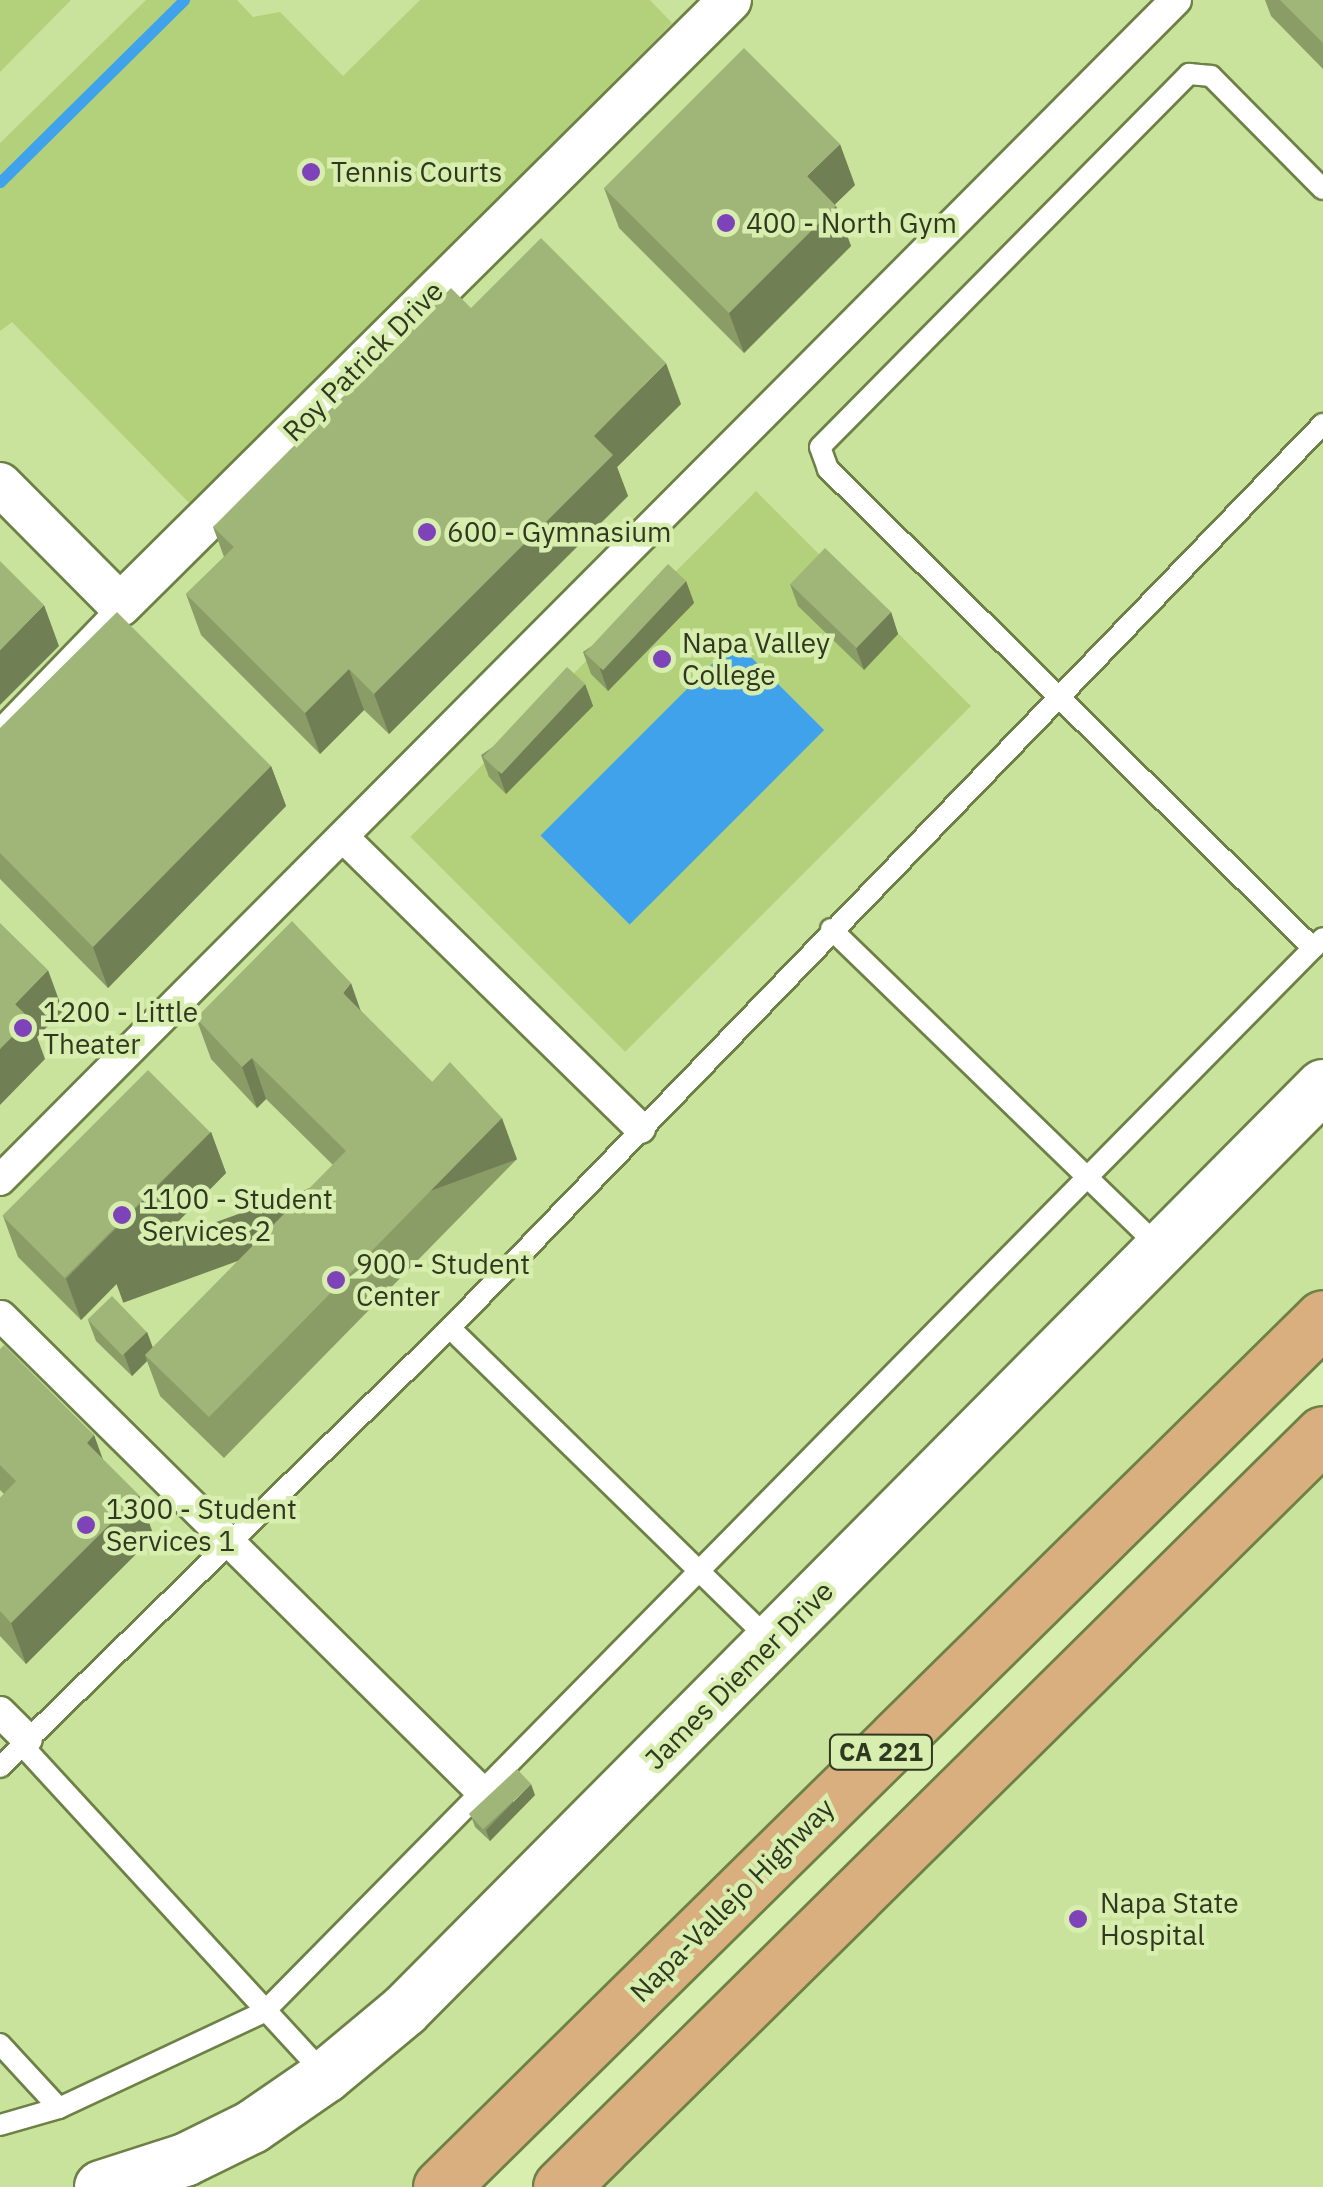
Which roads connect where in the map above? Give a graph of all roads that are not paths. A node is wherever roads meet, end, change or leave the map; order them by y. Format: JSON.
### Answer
{"nodes":[{"id":1,"x":730,"y":0,"type":"edge"},
{"id":2,"x":1176,"y":0,"type":"edge"},
{"id":3,"x":1323,"y":189,"type":"edge"},
{"id":4,"x":1323,"y":424,"type":"edge"},
{"id":5,"x":0,"y":484,"type":"edge"},
{"id":6,"x":120,"y":605,"type":"junction"},
{"id":7,"x":1059,"y":698,"type":"junction"},
{"id":8,"x":0,"y":729,"type":"edge"},
{"id":9,"x":343,"y":837,"type":"junction"},
{"id":10,"x":831,"y":929,"type":"junction"},
{"id":11,"x":1318,"y":943,"type":"edge"},
{"id":12,"x":1323,"y":1086,"type":"edge"},
{"id":13,"x":640,"y":1128,"type":"junction"},
{"id":14,"x":1088,"y":1178,"type":"junction"},
{"id":15,"x":0,"y":1180,"type":"edge"},
{"id":16,"x":1161,"y":1249,"type":"junction"},
{"id":17,"x":1,"y":1316,"type":"edge"},
{"id":18,"x":1323,"y":1318,"type":"edge"},
{"id":19,"x":450,"y":1328,"type":"junction"},
{"id":20,"x":1323,"y":1434,"type":"edge"},
{"id":21,"x":230,"y":1540,"type":"junction"},
{"id":22,"x":702,"y":1574,"type":"junction"},
{"id":23,"x":772,"y":1642,"type":"junction"},
{"id":24,"x":0,"y":1712,"type":"edge"},
{"id":25,"x":24,"y":1742,"type":"junction"},
{"id":26,"x":0,"y":1767,"type":"edge"},
{"id":27,"x":489,"y":1799,"type":"junction"},
{"id":28,"x":264,"y":2012,"type":"junction"},
{"id":29,"x":0,"y":2044,"type":"edge"},
{"id":30,"x":326,"y":2076,"type":"junction"},
{"id":31,"x":59,"y":2108,"type":"junction"},
{"id":32,"x":0,"y":2125,"type":"edge"},
{"id":33,"x":101,"y":2187,"type":"edge"},
{"id":34,"x":441,"y":2187,"type":"edge"},
{"id":35,"x":561,"y":2187,"type":"edge"}],
"edges":[{"from":1,"to":6,"type":"street","name":"Roy Patrick Drive"},
{"from":2,"to":9,"type":"street"},
{"from":3,"to":7,"type":"lane"},
{"from":4,"to":7,"type":"lane"},
{"from":5,"to":6,"type":"street"},
{"from":6,"to":8,"type":"lane"},
{"from":7,"to":10,"type":"lane"},
{"from":7,"to":11,"type":"lane"},
{"from":9,"to":13,"type":"street"},
{"from":9,"to":15,"type":"street"},
{"from":10,"to":13,"type":"lane"},
{"from":10,"to":14,"type":"lane"},
{"from":11,"to":14,"type":"lane"},
{"from":12,"to":16,"type":"street","name":"James Diemer Drive"},
{"from":13,"to":19,"type":"lane"},
{"from":14,"to":16,"type":"lane"},
{"from":14,"to":22,"type":"lane"},
{"from":16,"to":23,"type":"street","name":"James Diemer Drive"},
{"from":17,"to":21,"type":"street"},
{"from":18,"to":34,"type":"main road","name":"Napa-Vallejo Highway","number":"CA 221"},
{"from":19,"to":21,"type":"lane"},
{"from":19,"to":22,"type":"lane"},
{"from":20,"to":35,"type":"main road","number":"CA 221"},
{"from":21,"to":25,"type":"lane"},
{"from":21,"to":27,"type":"street"},
{"from":22,"to":23,"type":"lane"},
{"from":22,"to":27,"type":"lane"},
{"from":23,"to":30,"type":"street","name":"James Diemer Drive"},
{"from":24,"to":25,"type":"street"},
{"from":25,"to":26,"type":"lane"},
{"from":25,"to":28,"type":"lane"},
{"from":27,"to":28,"type":"lane"},
{"from":28,"to":30,"type":"lane"},
{"from":28,"to":31,"type":"lane"},
{"from":29,"to":31,"type":"lane"},
{"from":30,"to":33,"type":"street","name":"James Diemer Drive"},
{"from":31,"to":32,"type":"lane"}]}
